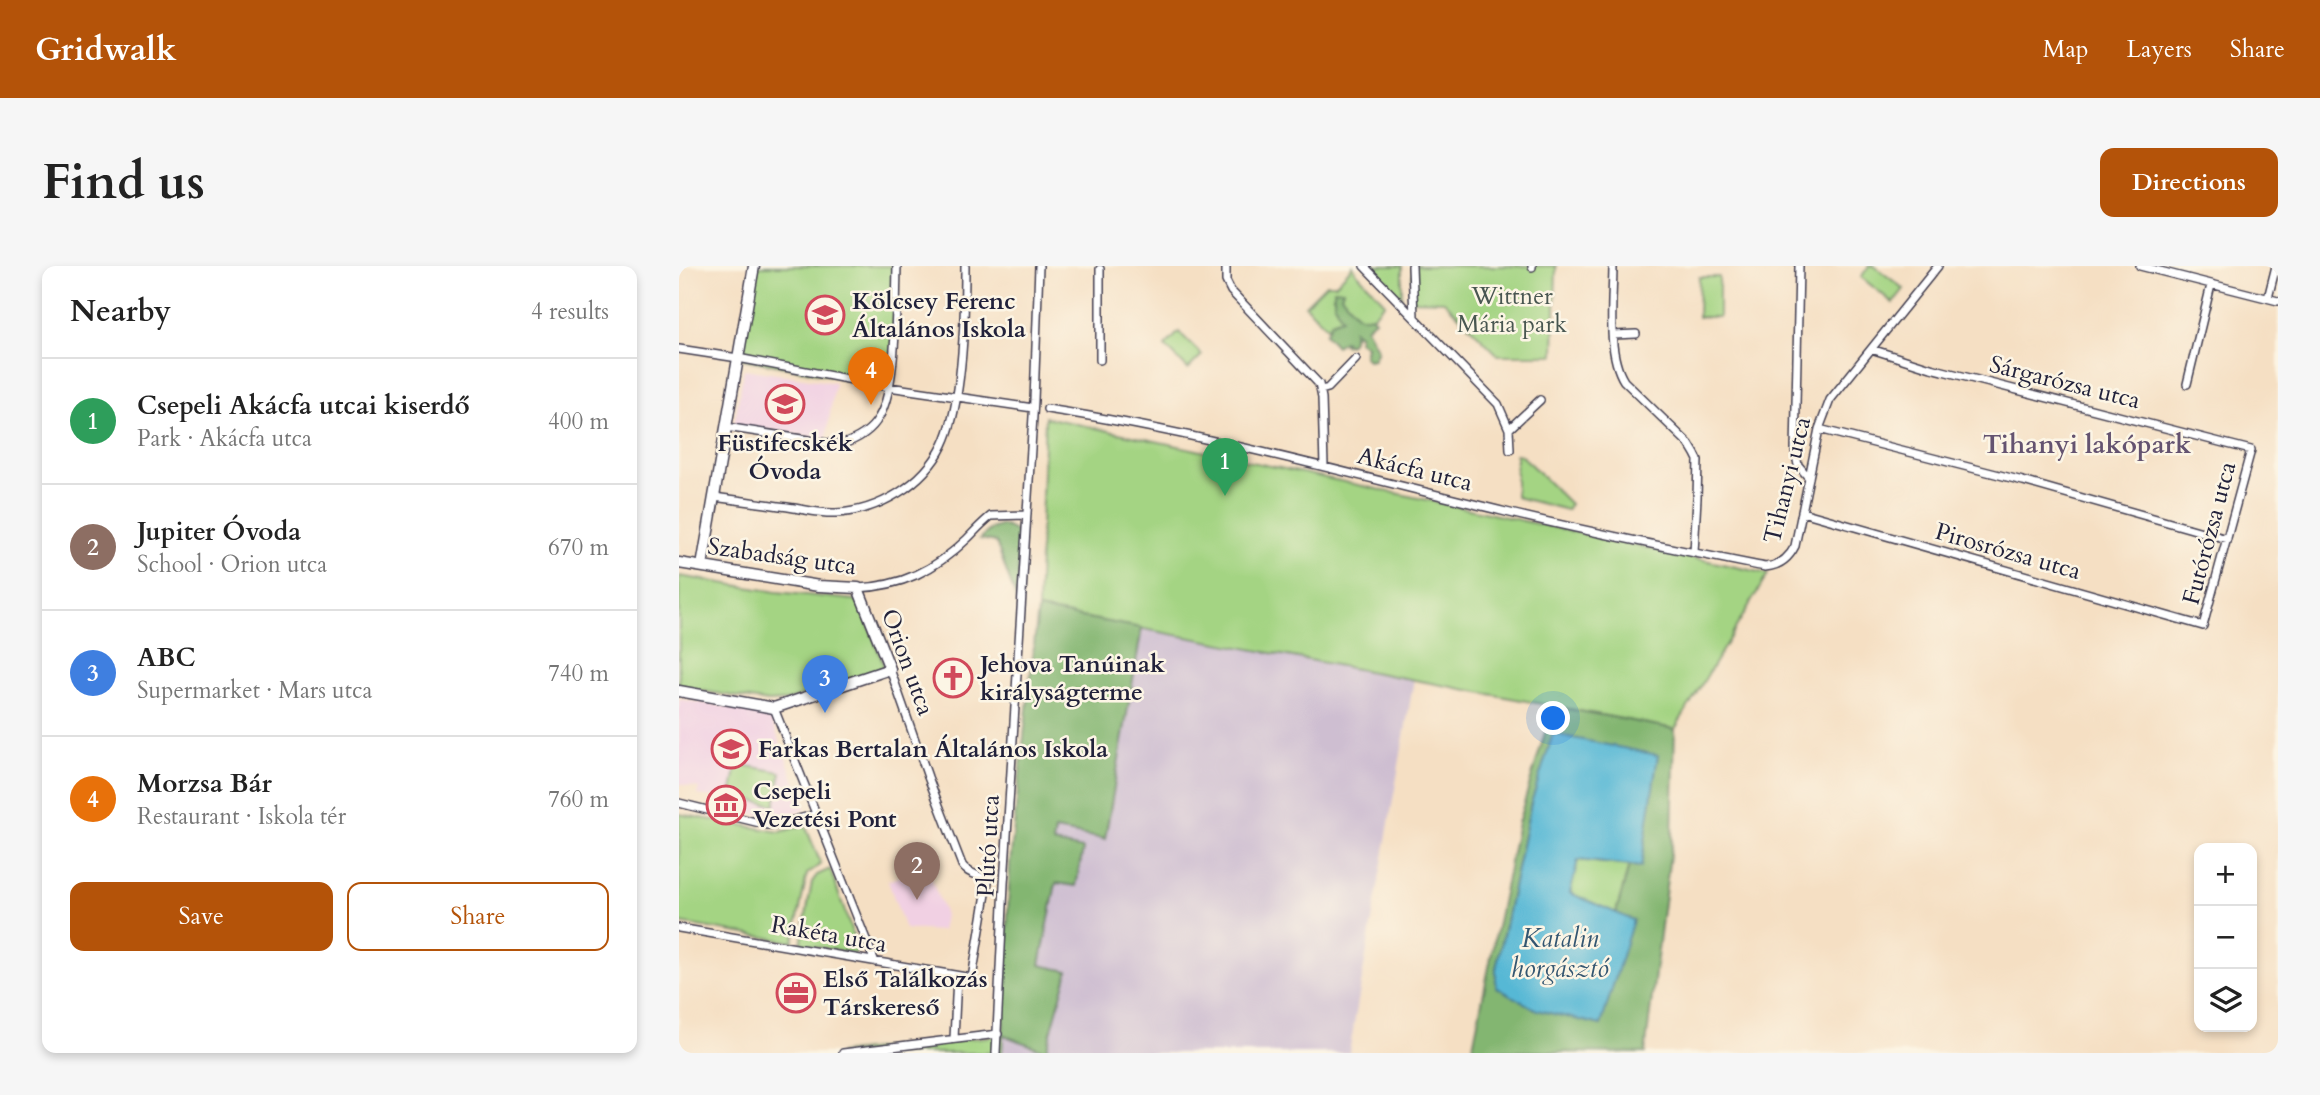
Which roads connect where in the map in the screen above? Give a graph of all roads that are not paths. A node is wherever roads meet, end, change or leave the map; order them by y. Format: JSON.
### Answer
{"nodes":[{"id":1,"x":754,"y":266,"type":"edge"},
{"id":2,"x":897,"y":266,"type":"edge"},
{"id":3,"x":964,"y":266,"type":"edge"},
{"id":4,"x":1039,"y":266,"type":"edge"},
{"id":5,"x":1226,"y":266,"type":"edge"},
{"id":6,"x":1364,"y":266,"type":"edge"},
{"id":7,"x":1412,"y":266,"type":"edge"},
{"id":8,"x":1613,"y":266,"type":"edge"},
{"id":9,"x":1799,"y":266,"type":"edge"},
{"id":10,"x":1938,"y":266,"type":"edge"},
{"id":11,"x":2276,"y":266,"type":"edge"},
{"id":12,"x":2145,"y":267,"type":"edge"},
{"id":13,"x":1100,"y":269,"type":"dead end"},
{"id":14,"x":2211,"y":285,"type":"junction"},
{"id":15,"x":2268,"y":298,"type":"junction"},
{"id":16,"x":2278,"y":301,"type":"edge"},
{"id":17,"x":1414,"y":318,"type":"junction"},
{"id":18,"x":1636,"y":334,"type":"dead end"},
{"id":19,"x":1613,"y":335,"type":"junction"},
{"id":20,"x":679,"y":349,"type":"edge"},
{"id":21,"x":1871,"y":349,"type":"junction"},
{"id":22,"x":739,"y":358,"type":"junction"},
{"id":23,"x":1356,"y":359,"type":"dead end"},
{"id":24,"x":1100,"y":360,"type":"dead end"},
{"id":25,"x":2187,"y":384,"type":"dead end"},
{"id":26,"x":889,"y":387,"type":"junction"},
{"id":27,"x":1321,"y":390,"type":"junction"},
{"id":28,"x":956,"y":398,"type":"junction"},
{"id":29,"x":1540,"y":400,"type":"dead end"},
{"id":30,"x":1034,"y":408,"type":"junction"},
{"id":31,"x":1047,"y":409,"type":"dead end"},
{"id":32,"x":726,"y":427,"type":"junction"},
{"id":33,"x":1509,"y":429,"type":"junction"},
{"id":34,"x":1819,"y":429,"type":"junction"},
{"id":35,"x":1510,"y":450,"type":"dead end"},
{"id":36,"x":2251,"y":450,"type":"joint"},
{"id":37,"x":1324,"y":466,"type":"junction"},
{"id":38,"x":1809,"y":478,"type":"junction"},
{"id":39,"x":715,"y":497,"type":"junction"},
{"id":40,"x":1802,"y":512,"type":"junction"},
{"id":41,"x":1026,"y":515,"type":"junction"},
{"id":42,"x":2227,"y":539,"type":"junction"},
{"id":43,"x":1694,"y":553,"type":"junction"},
{"id":44,"x":679,"y":563,"type":"edge"},
{"id":45,"x":702,"y":566,"type":"junction"},
{"id":46,"x":1773,"y":566,"type":"joint"},
{"id":47,"x":858,"y":589,"type":"junction"},
{"id":48,"x":2203,"y":626,"type":"joint"},
{"id":49,"x":890,"y":669,"type":"junction"},
{"id":50,"x":679,"y":691,"type":"edge"},
{"id":51,"x":774,"y":708,"type":"junction"},
{"id":52,"x":679,"y":803,"type":"edge"},
{"id":53,"x":817,"y":814,"type":"junction"},
{"id":54,"x":679,"y":928,"type":"edge"},
{"id":55,"x":875,"y":962,"type":"junction"},
{"id":56,"x":957,"y":976,"type":"junction"},
{"id":57,"x":972,"y":978,"type":"joint"},
{"id":58,"x":998,"y":1034,"type":"junction"},
{"id":59,"x":954,"y":1039,"type":"junction"},
{"id":60,"x":843,"y":1053,"type":"edge"},
{"id":61,"x":996,"y":1053,"type":"edge"}],
"edges":[{"from":1,"to":22,"type":"street"},
{"from":2,"to":26,"type":"street"},
{"from":3,"to":28,"type":"street"},
{"from":4,"to":30,"type":"street"},
{"from":5,"to":27,"type":"street"},
{"from":6,"to":17,"type":"street"},
{"from":7,"to":17,"type":"street"},
{"from":8,"to":19,"type":"street"},
{"from":9,"to":38,"type":"street"},
{"from":10,"to":21,"type":"street","name":"Tihanyi utca"},
{"from":11,"to":15,"type":"street"},
{"from":12,"to":14,"type":"street"},
{"from":13,"to":24,"type":"street"},
{"from":14,"to":15,"type":"street"},
{"from":14,"to":25,"type":"street"},
{"from":15,"to":16,"type":"street"},
{"from":17,"to":33,"type":"street"},
{"from":18,"to":19,"type":"street"},
{"from":19,"to":43,"type":"street"},
{"from":20,"to":22,"type":"street"},
{"from":21,"to":34,"type":"street","name":"Tihanyi utca"},
{"from":21,"to":36,"type":"street","name":"Sárgarózsa utca"},
{"from":22,"to":26,"type":"street"},
{"from":22,"to":32,"type":"street"},
{"from":23,"to":27,"type":"street"},
{"from":26,"to":28,"type":"street"},
{"from":26,"to":32,"type":"street"},
{"from":27,"to":37,"type":"street"},
{"from":28,"to":30,"type":"street"},
{"from":28,"to":39,"type":"street"},
{"from":29,"to":33,"type":"street"},
{"from":30,"to":41,"type":"street"},
{"from":31,"to":37,"type":"street","name":"Akácfa utca"},
{"from":32,"to":39,"type":"street"},
{"from":33,"to":35,"type":"street"},
{"from":34,"to":38,"type":"street","name":"Tihanyi utca"},
{"from":34,"to":42,"type":"street"},
{"from":36,"to":42,"type":"street","name":"Futórózsa utca"},
{"from":37,"to":43,"type":"street","name":"Akácfa utca"},
{"from":38,"to":40,"type":"street","name":"Tihanyi utca"},
{"from":39,"to":45,"type":"street"},
{"from":40,"to":46,"type":"street","name":"Tihanyi utca"},
{"from":40,"to":48,"type":"street","name":"Pirosrózsa utca"},
{"from":41,"to":47,"type":"street","name":"Szabadság utca"},
{"from":41,"to":58,"type":"street","name":"Plútó utca"},
{"from":42,"to":48,"type":"street","name":"Futórózsa utca"},
{"from":43,"to":46,"type":"street","name":"Akácfa utca"},
{"from":44,"to":45,"type":"street","name":"Szabadság utca"},
{"from":45,"to":47,"type":"street","name":"Szabadság utca"},
{"from":47,"to":49,"type":"street","name":"Orion utca"},
{"from":49,"to":51,"type":"street"},
{"from":49,"to":57,"type":"street","name":"Orion utca"},
{"from":50,"to":51,"type":"street"},
{"from":51,"to":53,"type":"street"},
{"from":52,"to":53,"type":"street"},
{"from":53,"to":55,"type":"street"},
{"from":54,"to":55,"type":"street","name":"Rakéta utca"},
{"from":55,"to":56,"type":"street","name":"Rakéta utca"},
{"from":56,"to":57,"type":"street","name":"Rakéta utca"},
{"from":56,"to":59,"type":"street"},
{"from":58,"to":59,"type":"street"},
{"from":58,"to":61,"type":"street","name":"Plútó utca"},
{"from":59,"to":60,"type":"street"}]}
